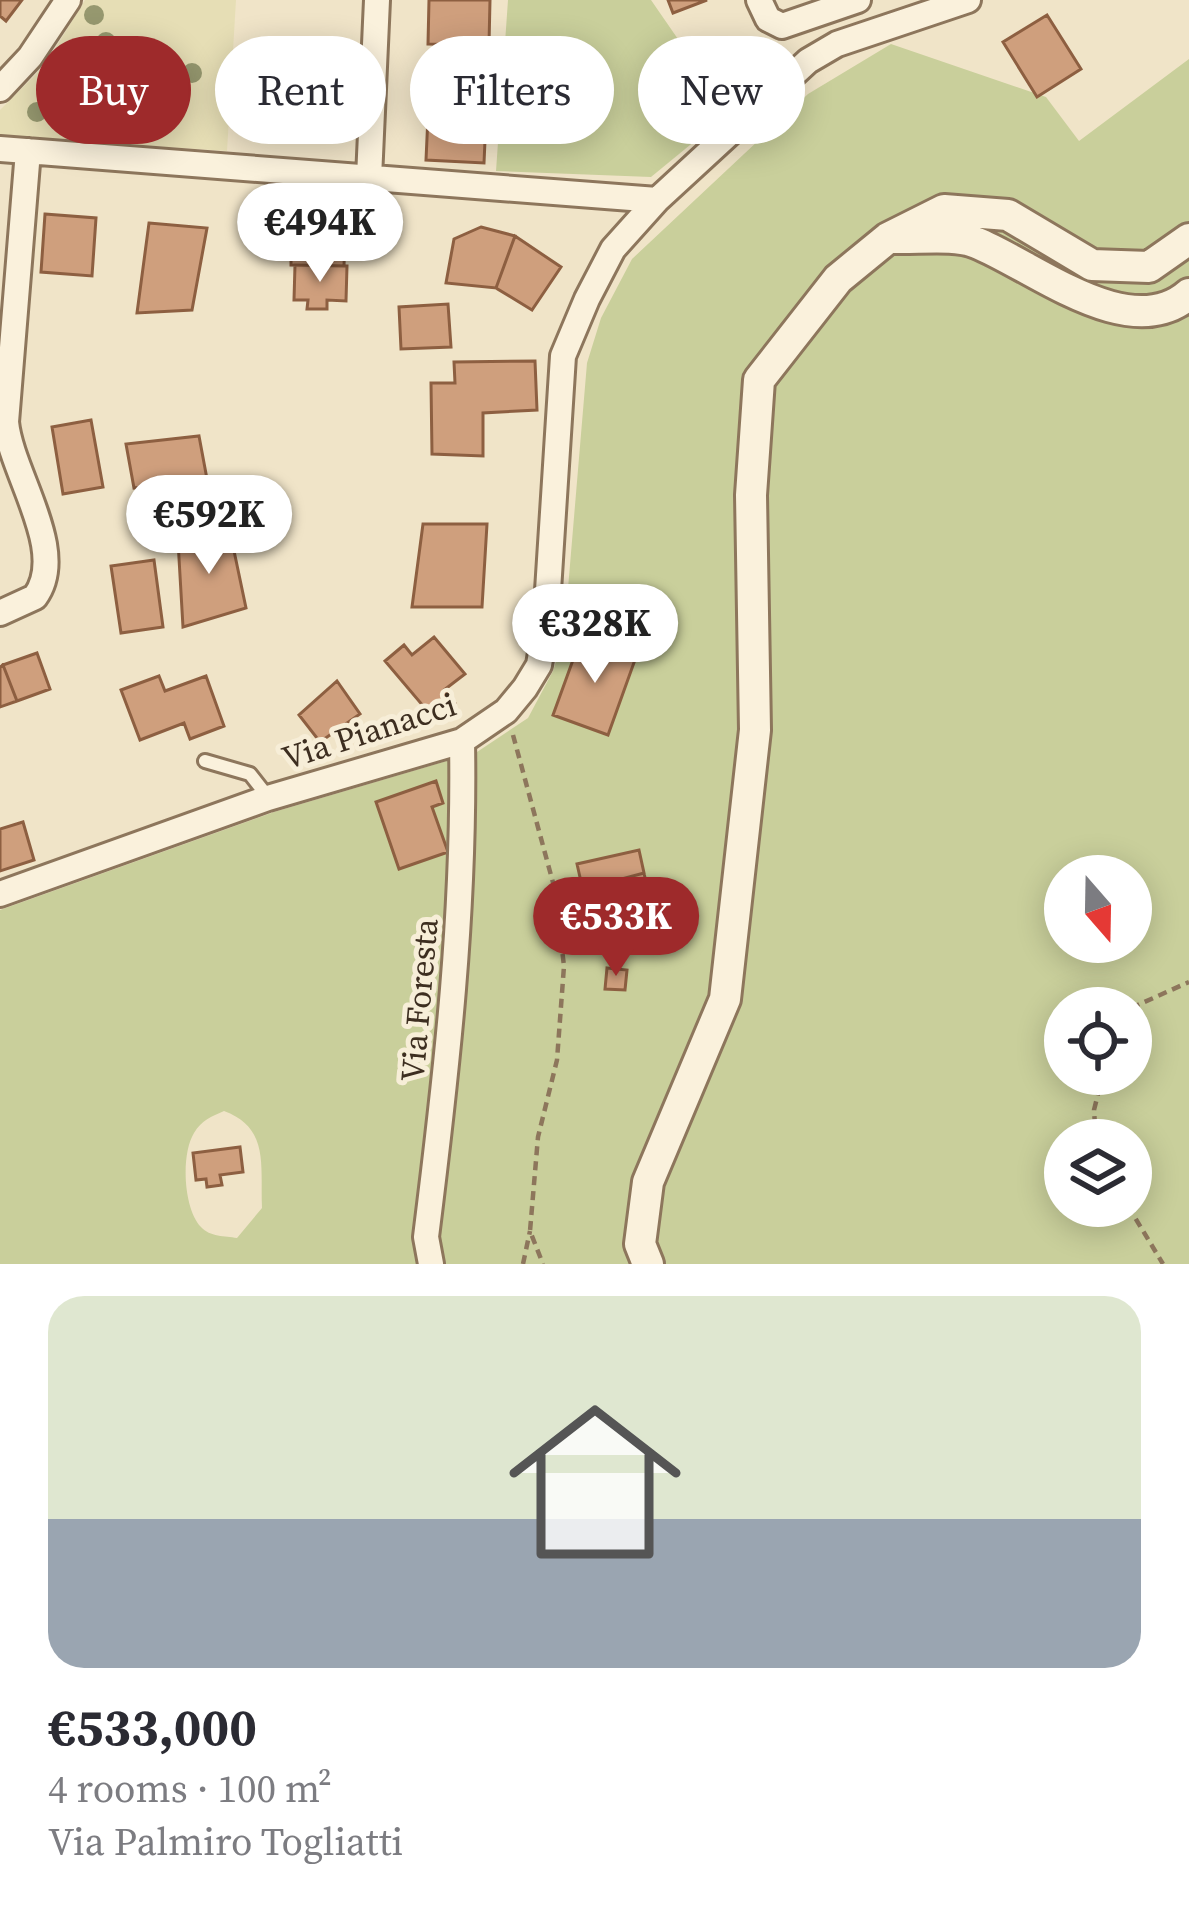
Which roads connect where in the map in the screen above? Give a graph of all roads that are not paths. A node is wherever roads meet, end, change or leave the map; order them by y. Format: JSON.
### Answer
{"nodes":[{"id":1,"x":68,"y":0,"type":"edge"},
{"id":2,"x":376,"y":0,"type":"edge"},
{"id":3,"x":759,"y":0,"type":"edge"},
{"id":4,"x":858,"y":0,"type":"edge"},
{"id":5,"x":968,"y":0,"type":"edge"},
{"id":6,"x":0,"y":89,"type":"edge"},
{"id":7,"x":0,"y":149,"type":"edge"},
{"id":8,"x":28,"y":151,"type":"junction"},
{"id":9,"x":369,"y":178,"type":"junction"},
{"id":10,"x":657,"y":200,"type":"junction"},
{"id":11,"x":888,"y":238,"type":"junction"},
{"id":12,"x":1189,"y":239,"type":"edge"},
{"id":13,"x":1189,"y":294,"type":"edge"},
{"id":14,"x":0,"y":614,"type":"edge"},
{"id":15,"x":462,"y":741,"type":"junction"},
{"id":16,"x":205,"y":761,"type":"dead end"},
{"id":17,"x":268,"y":798,"type":"junction"},
{"id":18,"x":0,"y":895,"type":"edge"},
{"id":19,"x":431,"y":1264,"type":"edge"},
{"id":20,"x":648,"y":1264,"type":"edge"}],
"edges":[{"from":1,"to":6,"type":"street"},
{"from":2,"to":9,"type":"street"},
{"from":3,"to":4,"type":"street"},
{"from":5,"to":10,"type":"street","name":"Via Pianacci"},
{"from":7,"to":8,"type":"street"},
{"from":8,"to":9,"type":"street"},
{"from":8,"to":14,"type":"street"},
{"from":9,"to":10,"type":"street"},
{"from":10,"to":15,"type":"street","name":"Via Pianacci"},
{"from":11,"to":12,"type":"street"},
{"from":11,"to":13,"type":"street"},
{"from":11,"to":20,"type":"street"},
{"from":15,"to":17,"type":"street","name":"Via Pianacci"},
{"from":15,"to":19,"type":"street","name":"Via Foresta"},
{"from":16,"to":17,"type":"lane"},
{"from":17,"to":18,"type":"street","name":"Via Pianacci"}]}
